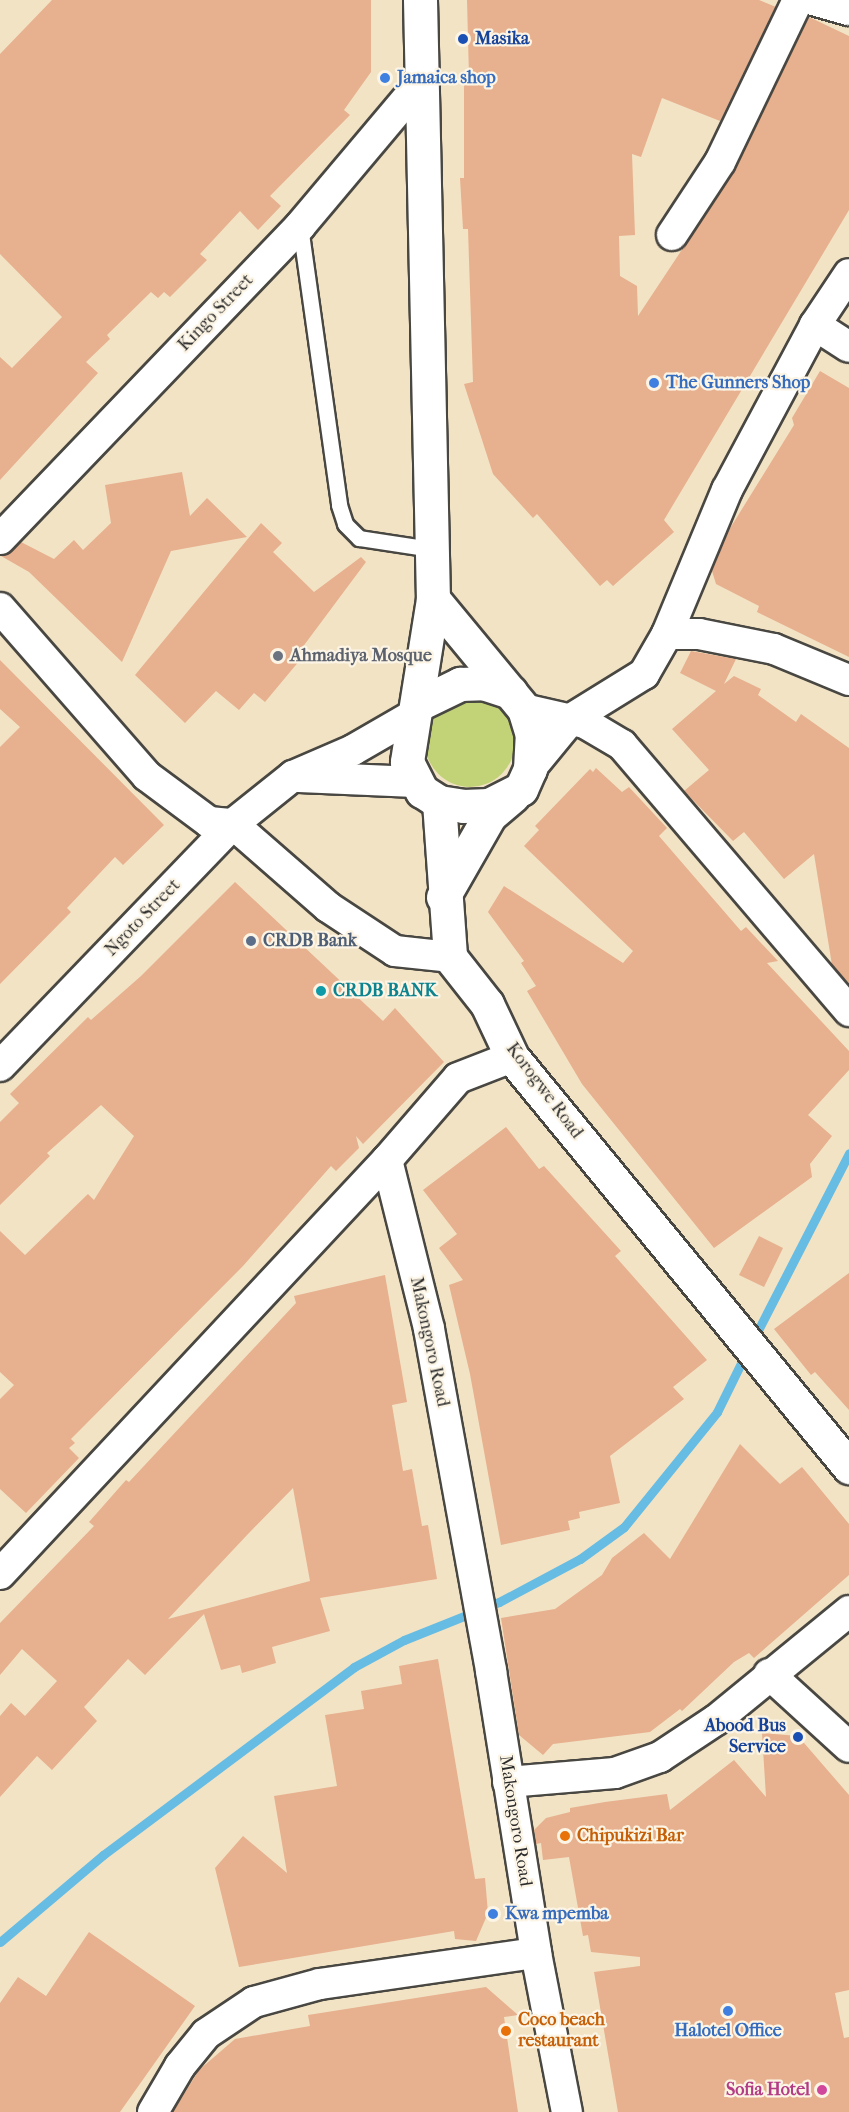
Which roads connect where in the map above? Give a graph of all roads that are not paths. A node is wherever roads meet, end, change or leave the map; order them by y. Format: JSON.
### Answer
{"nodes":[{"id":1,"x":420,"y":0,"type":"edge"},
{"id":2,"x":798,"y":0,"type":"edge"},
{"id":3,"x":813,"y":0,"type":"edge"},
{"id":4,"x":849,"y":10,"type":"edge"},
{"id":5,"x":423,"y":80,"type":"junction"},
{"id":6,"x":300,"y":226,"type":"junction"},
{"id":7,"x":672,"y":235,"type":"dead end"},
{"id":8,"x":849,"y":274,"type":"edge"},
{"id":9,"x":815,"y":325,"type":"junction"},
{"id":10,"x":849,"y":347,"type":"edge"},
{"id":11,"x":0,"y":539,"type":"edge"},
{"id":12,"x":431,"y":549,"type":"junction"},
{"id":13,"x":433,"y":599,"type":"junction"},
{"id":14,"x":0,"y":608,"type":"edge"},
{"id":15,"x":667,"y":634,"type":"junction"},
{"id":16,"x":849,"y":680,"type":"edge"},
{"id":17,"x":518,"y":700,"type":"junction"},
{"id":18,"x":416,"y":710,"type":"junction"},
{"id":19,"x":571,"y":719,"type":"junction"},
{"id":20,"x":293,"y":777,"type":"junction"},
{"id":21,"x":526,"y":779,"type":"junction"},
{"id":22,"x":427,"y":792,"type":"junction"},
{"id":23,"x":233,"y":824,"type":"junction"},
{"id":24,"x":443,"y":897,"type":"junction"},
{"id":25,"x":450,"y":957,"type":"junction"},
{"id":26,"x":849,"y":1011,"type":"edge"},
{"id":27,"x":512,"y":1057,"type":"junction"},
{"id":28,"x":0,"y":1066,"type":"edge"},
{"id":29,"x":387,"y":1160,"type":"junction"},
{"id":30,"x":849,"y":1467,"type":"edge"},
{"id":31,"x":0,"y":1574,"type":"edge"},
{"id":32,"x":849,"y":1611,"type":"edge"},
{"id":33,"x":769,"y":1674,"type":"junction"},
{"id":34,"x":849,"y":1747,"type":"edge"},
{"id":35,"x":508,"y":1782,"type":"junction"},
{"id":36,"x":536,"y":1953,"type":"junction"},
{"id":37,"x":153,"y":2112,"type":"edge"},
{"id":38,"x":567,"y":2112,"type":"edge"}],
"edges":[{"from":1,"to":5,"type":"main road"},
{"from":2,"to":7,"type":"street"},
{"from":3,"to":4,"type":"street"},
{"from":5,"to":6,"type":"street","name":"Kingo Street"},
{"from":5,"to":12,"type":"main road"},
{"from":6,"to":11,"type":"street","name":"Kingo Street"},
{"from":6,"to":12,"type":"lane"},
{"from":8,"to":9,"type":"street"},
{"from":9,"to":10,"type":"street"},
{"from":9,"to":15,"type":"street"},
{"from":12,"to":13,"type":"main road"},
{"from":13,"to":17,"type":"main road"},
{"from":13,"to":18,"type":"main road"},
{"from":14,"to":23,"type":"street"},
{"from":15,"to":16,"type":"street"},
{"from":15,"to":19,"type":"street"},
{"from":17,"to":18,"type":"main road"},
{"from":17,"to":19,"type":"street"},
{"from":17,"to":21,"type":"main road"},
{"from":18,"to":20,"type":"street","name":"Ngoto Street"},
{"from":18,"to":22,"type":"main road"},
{"from":19,"to":21,"type":"street"},
{"from":19,"to":26,"type":"street"},
{"from":20,"to":22,"type":"street"},
{"from":20,"to":23,"type":"street","name":"Ngoto Street"},
{"from":21,"to":22,"type":"main road"},
{"from":21,"to":24,"type":"main road"},
{"from":22,"to":24,"type":"main road"},
{"from":23,"to":25,"type":"street"},
{"from":23,"to":28,"type":"street","name":"Ngoto Street"},
{"from":24,"to":25,"type":"main road"},
{"from":25,"to":27,"type":"main road","name":"Korogwe Road"},
{"from":27,"to":29,"type":"street"},
{"from":27,"to":30,"type":"main road","name":"Korogwe Road"},
{"from":29,"to":31,"type":"street"},
{"from":29,"to":35,"type":"street","name":"Makongoro Road"},
{"from":32,"to":33,"type":"street"},
{"from":33,"to":34,"type":"street"},
{"from":33,"to":35,"type":"street"},
{"from":35,"to":36,"type":"street","name":"Makongoro Road"},
{"from":36,"to":37,"type":"street"},
{"from":36,"to":38,"type":"street","name":"Makongoro Road"}]}
